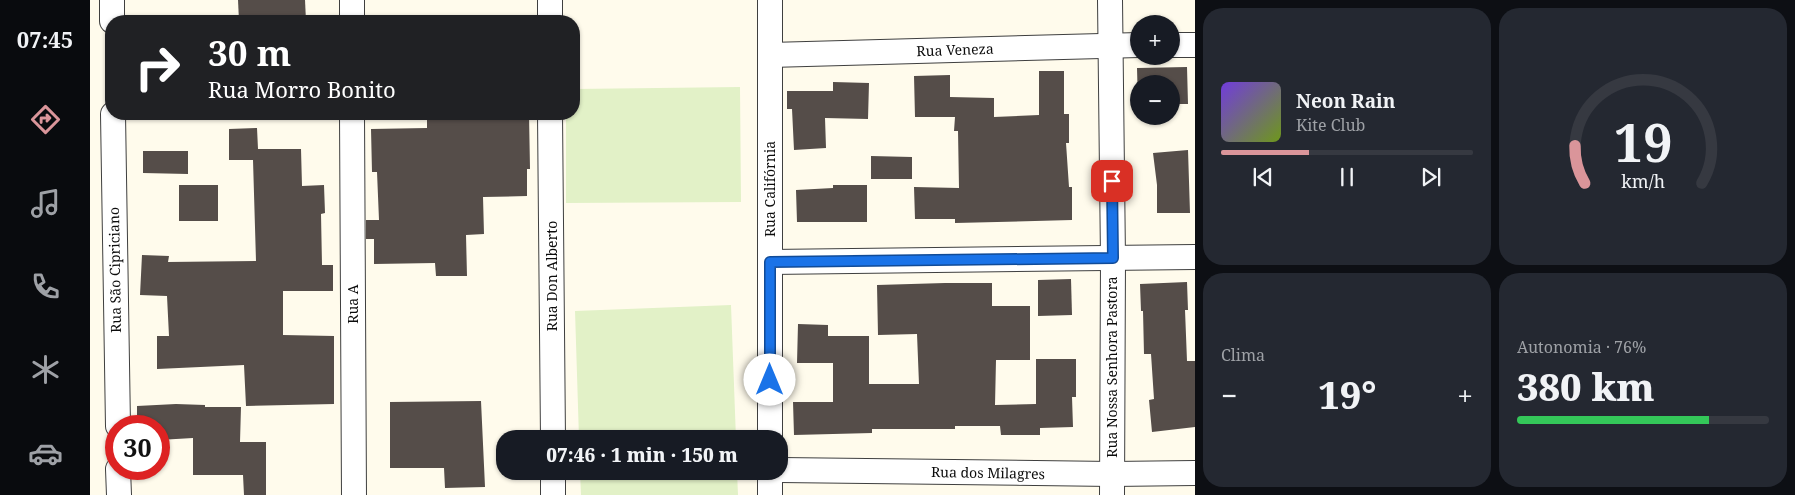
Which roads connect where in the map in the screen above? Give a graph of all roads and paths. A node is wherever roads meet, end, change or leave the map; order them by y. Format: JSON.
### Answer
{"nodes":[{"id":1,"x":112,"y":0,"type":"edge"},
{"id":2,"x":352,"y":0,"type":"edge"},
{"id":3,"x":550,"y":0,"type":"edge"},
{"id":4,"x":770,"y":0,"type":"edge"},
{"id":5,"x":1110,"y":0,"type":"edge"},
{"id":6,"x":112,"y":15,"type":"edge"},
{"id":7,"x":352,"y":15,"type":"edge"},
{"id":8,"x":550,"y":15,"type":"edge"},
{"id":9,"x":1180,"y":45,"type":"edge"},
{"id":10,"x":1195,"y":45,"type":"edge"},
{"id":11,"x":1111,"y":46,"type":"junction"},
{"id":12,"x":1130,"y":46,"type":"edge"},
{"id":13,"x":770,"y":55,"type":"junction"},
{"id":14,"x":113,"y":120,"type":"edge"},
{"id":15,"x":352,"y":120,"type":"edge"},
{"id":16,"x":550,"y":120,"type":"edge"},
{"id":17,"x":1113,"y":258,"type":"junction"},
{"id":18,"x":1195,"y":258,"type":"edge"},
{"id":19,"x":770,"y":262,"type":"junction"},
{"id":20,"x":118,"y":415,"type":"edge"},
{"id":21,"x":553,"y":430,"type":"edge"},
{"id":22,"x":770,"y":430,"type":"edge"},
{"id":23,"x":788,"y":470,"type":"edge"},
{"id":24,"x":1195,"y":473,"type":"edge"},
{"id":25,"x":118,"y":480,"type":"edge"},
{"id":26,"x":553,"y":480,"type":"edge"},
{"id":27,"x":770,"y":480,"type":"edge"},
{"id":28,"x":1112,"y":485,"type":"edge"},
{"id":29,"x":118,"y":495,"type":"edge"},
{"id":30,"x":354,"y":495,"type":"edge"},
{"id":31,"x":553,"y":495,"type":"edge"},
{"id":32,"x":770,"y":495,"type":"edge"}],
"edges":[{"from":1,"to":6,"type":"street"},
{"from":2,"to":7,"type":"street"},
{"from":3,"to":8,"type":"street"},
{"from":4,"to":13,"type":"street","name":"Rua Califórnia"},
{"from":5,"to":11,"type":"street","name":"Rua Nossa Senhora Pastora"},
{"from":9,"to":10,"type":"street"},
{"from":11,"to":12,"type":"street","name":"Rua Veneza"},
{"from":11,"to":13,"type":"street","name":"Rua Veneza"},
{"from":11,"to":17,"type":"street","name":"Rua Nossa Senhora Pastora"},
{"from":13,"to":19,"type":"street","name":"Rua Califórnia"},
{"from":14,"to":20,"type":"street","name":"Rua São Cipriciano"},
{"from":15,"to":30,"type":"street","name":"Rua A"},
{"from":16,"to":21,"type":"street","name":"Rua Don Alberto"},
{"from":17,"to":18,"type":"street"},
{"from":17,"to":19,"type":"street"},
{"from":17,"to":28,"type":"street","name":"Rua Nossa Senhora Pastora"},
{"from":19,"to":22,"type":"street","name":"Rua Califórnia"},
{"from":23,"to":28,"type":"street","name":"Rua dos Milagres"},
{"from":24,"to":28,"type":"street","name":"Rua dos Milagres"},
{"from":25,"to":29,"type":"street"},
{"from":26,"to":31,"type":"street"},
{"from":27,"to":32,"type":"street"}]}
